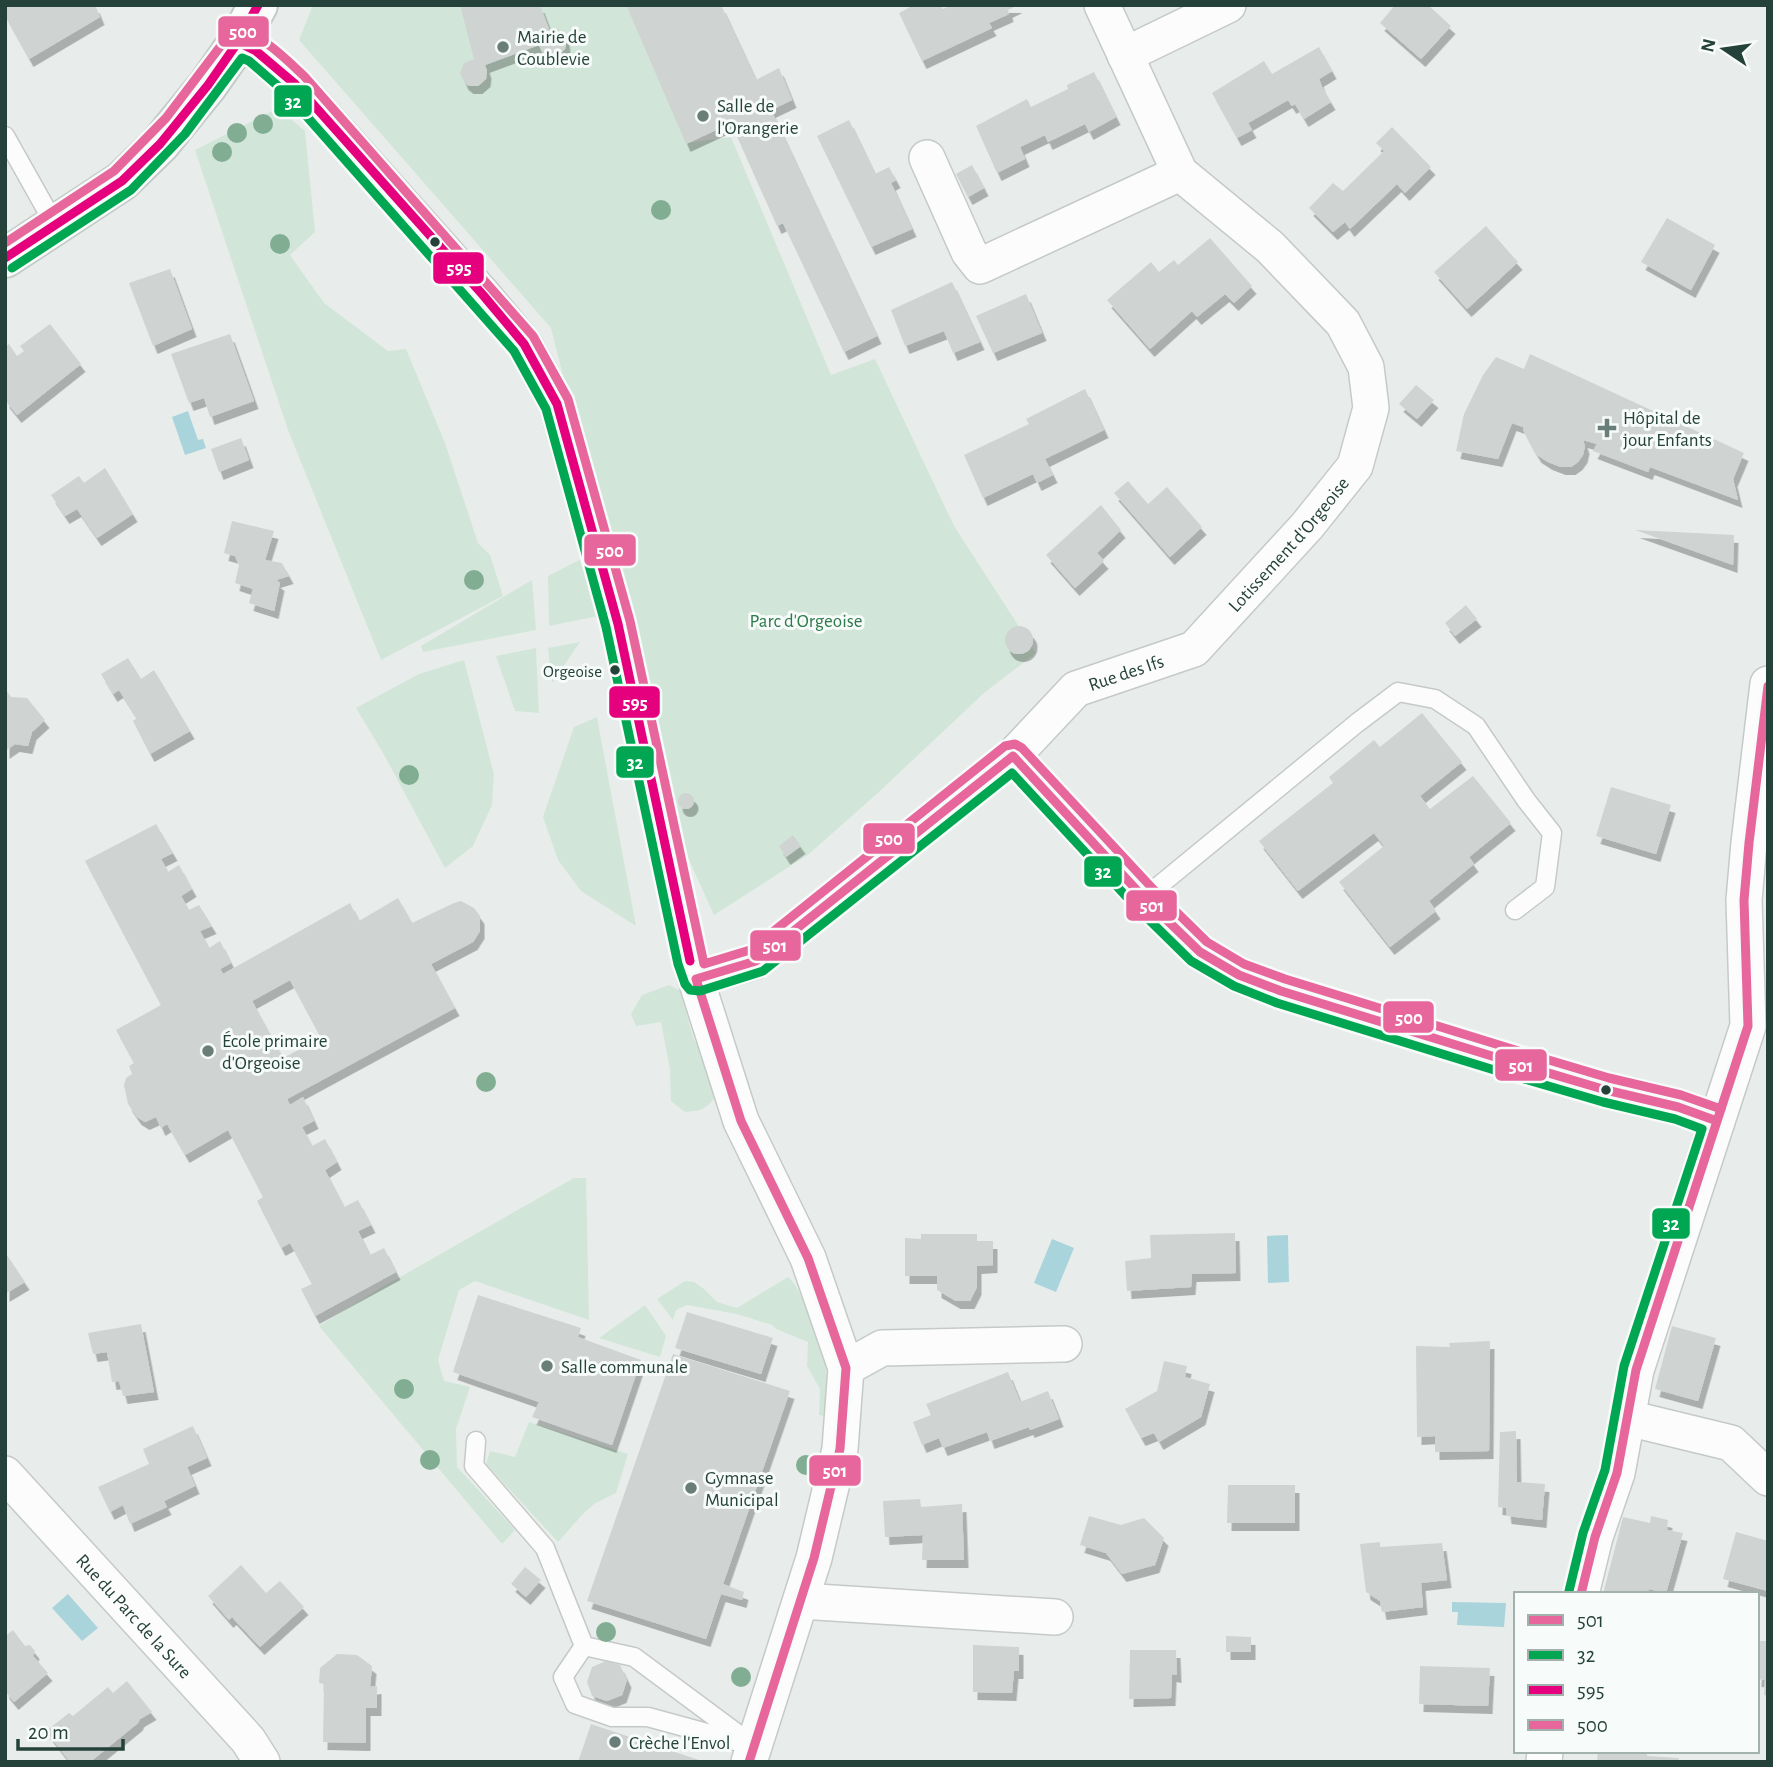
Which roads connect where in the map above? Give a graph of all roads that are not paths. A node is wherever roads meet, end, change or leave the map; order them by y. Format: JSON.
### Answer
{"nodes":[{"id":1,"x":258,"y":5,"type":"edge"},
{"id":2,"x":1102,"y":5,"type":"edge"},
{"id":3,"x":1228,"y":5,"type":"edge"},
{"id":4,"x":238,"y":42,"type":"junction"},
{"id":5,"x":1125,"y":55,"type":"junction"},
{"id":6,"x":5,"y":136,"type":"edge"},
{"id":7,"x":927,"y":158,"type":"dead end"},
{"id":8,"x":1180,"y":173,"type":"junction"},
{"id":9,"x":55,"y":225,"type":"junction"},
{"id":10,"x":5,"y":258,"type":"edge"},
{"id":11,"x":1194,"y":649,"type":"joint"},
{"id":12,"x":1768,"y":684,"type":"edge"},
{"id":13,"x":1013,"y":756,"type":"junction"},
{"id":14,"x":1144,"y":898,"type":"junction"},
{"id":15,"x":1515,"y":910,"type":"dead end"},
{"id":16,"x":696,"y":979,"type":"junction"},
{"id":17,"x":1717,"y":1121,"type":"junction"},
{"id":18,"x":1064,"y":1344,"type":"dead end"},
{"id":19,"x":846,"y":1368,"type":"junction"},
{"id":20,"x":1628,"y":1418,"type":"junction"},
{"id":21,"x":476,"y":1441,"type":"dead end"},
{"id":22,"x":5,"y":1474,"type":"edge"},
{"id":23,"x":1768,"y":1478,"type":"edge"},
{"id":24,"x":1581,"y":1592,"type":"edge"},
{"id":25,"x":801,"y":1601,"type":"junction"},
{"id":26,"x":1055,"y":1618,"type":"dead end"},
{"id":27,"x":584,"y":1647,"type":"junction"},
{"id":28,"x":751,"y":1754,"type":"edge"},
{"id":29,"x":262,"y":1762,"type":"edge"}],
"edges":[{"from":1,"to":4,"type":"main road"},
{"from":2,"to":5,"type":"street","name":"Lotissement d'Orgeoise"},
{"from":3,"to":5,"type":"street"},
{"from":4,"to":9,"type":"main road"},
{"from":4,"to":16,"type":"street"},
{"from":5,"to":8,"type":"street","name":"Lotissement d'Orgeoise"},
{"from":6,"to":9,"type":"lane"},
{"from":7,"to":8,"type":"street"},
{"from":8,"to":11,"type":"street","name":"Lotissement d'Orgeoise"},
{"from":9,"to":10,"type":"main road"},
{"from":11,"to":13,"type":"street","name":"Rue des Ifs"},
{"from":12,"to":17,"type":"street"},
{"from":13,"to":14,"type":"street"},
{"from":13,"to":16,"type":"street","name":"Rue des Ifs"},
{"from":14,"to":15,"type":"lane"},
{"from":14,"to":17,"type":"street"},
{"from":16,"to":19,"type":"street"},
{"from":17,"to":20,"type":"street"},
{"from":18,"to":19,"type":"street"},
{"from":19,"to":25,"type":"street"},
{"from":20,"to":23,"type":"street"},
{"from":20,"to":24,"type":"street"},
{"from":21,"to":27,"type":"lane"},
{"from":22,"to":29,"type":"street","name":"Rue du Parc de la Sure"},
{"from":25,"to":26,"type":"street"},
{"from":25,"to":28,"type":"street"},
{"from":27,"to":28,"type":"lane"},
{"from":27,"to":28,"type":"lane"}]}
